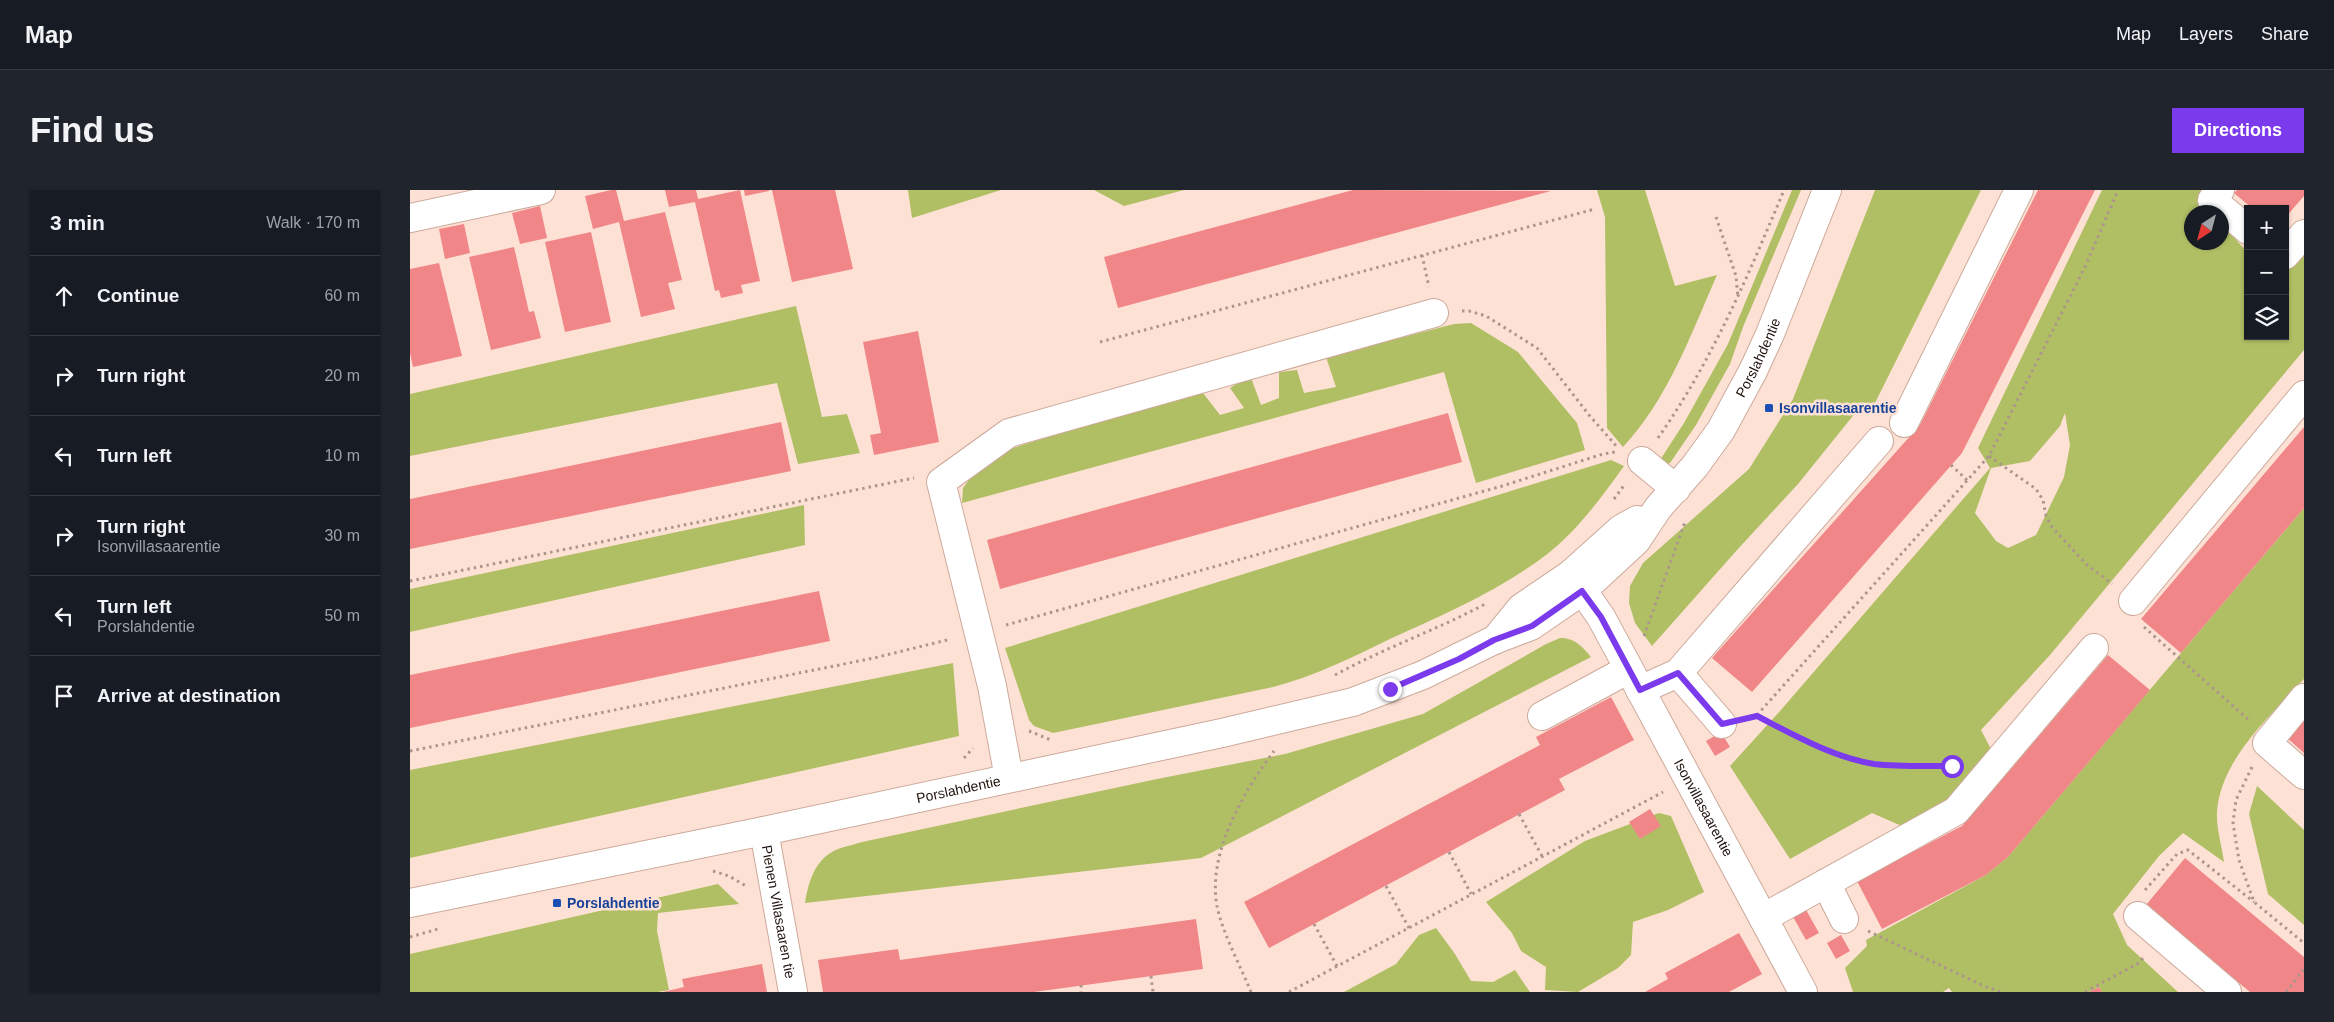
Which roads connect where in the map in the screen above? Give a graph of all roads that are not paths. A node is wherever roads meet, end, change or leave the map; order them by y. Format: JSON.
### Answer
{"nodes":[{"id":1,"x":541,"y":190,"type":"edge"},
{"id":2,"x":1827,"y":190,"type":"edge"},
{"id":3,"x":2019,"y":190,"type":"edge"},
{"id":4,"x":2220,"y":190,"type":"edge"},
{"id":5,"x":410,"y":218,"type":"edge"},
{"id":6,"x":2244,"y":227,"type":"edge"},
{"id":7,"x":2304,"y":234,"type":"edge"},
{"id":8,"x":2289,"y":251,"type":"edge"},
{"id":9,"x":1434,"y":313,"type":"road end"},
{"id":10,"x":2304,"y":395,"type":"edge"},
{"id":11,"x":1904,"y":423,"type":"dead end"},
{"id":12,"x":1879,"y":441,"type":"dead end"},
{"id":13,"x":1642,"y":461,"type":"road end"},
{"id":14,"x":1676,"y":488,"type":"junction"},
{"id":15,"x":1577,"y":582,"type":"junction"},
{"id":16,"x":2133,"y":601,"type":"road end"},
{"id":17,"x":2094,"y":648,"type":"dead end"},
{"id":18,"x":1678,"y":673,"type":"junction"},
{"id":19,"x":1635,"y":680,"type":"junction"},
{"id":20,"x":2304,"y":698,"type":"edge"},
{"id":21,"x":1542,"y":716,"type":"dead end"},
{"id":22,"x":1722,"y":724,"type":"road end"},
{"id":23,"x":2304,"y":774,"type":"edge"},
{"id":24,"x":1009,"y":778,"type":"junction"},
{"id":25,"x":764,"y":831,"type":"junction"},
{"id":26,"x":1826,"y":883,"type":"junction"},
{"id":27,"x":410,"y":903,"type":"edge"},
{"id":28,"x":2138,"y":916,"type":"road end"},
{"id":29,"x":1763,"y":918,"type":"junction"},
{"id":30,"x":1844,"y":919,"type":"road end"},
{"id":31,"x":793,"y":992,"type":"edge"},
{"id":32,"x":1803,"y":992,"type":"edge"},
{"id":33,"x":2227,"y":992,"type":"edge"}],
"edges":[{"from":1,"to":5,"type":"street"},
{"from":2,"to":14,"type":"street","name":"Porslahdentie"},
{"from":3,"to":11,"type":"street"},
{"from":4,"to":6,"type":"street"},
{"from":7,"to":8,"type":"street"},
{"from":9,"to":24,"type":"street"},
{"from":10,"to":16,"type":"street"},
{"from":12,"to":18,"type":"street"},
{"from":13,"to":14,"type":"street"},
{"from":14,"to":15,"type":"street","name":"Porslahdentie"},
{"from":15,"to":19,"type":"street","name":"Isonvillasaarentie"},
{"from":15,"to":24,"type":"street","name":"Porslahdentie"},
{"from":17,"to":26,"type":"street"},
{"from":18,"to":19,"type":"street"},
{"from":18,"to":22,"type":"street"},
{"from":19,"to":21,"type":"street"},
{"from":19,"to":29,"type":"street","name":"Isonvillasaarentie"},
{"from":20,"to":23,"type":"street"},
{"from":24,"to":25,"type":"street","name":"Porslahdentie"},
{"from":25,"to":27,"type":"street","name":"Porslahdentie"},
{"from":25,"to":31,"type":"street","name":"Pienen Villasaaren tie"},
{"from":26,"to":29,"type":"street"},
{"from":26,"to":30,"type":"street"},
{"from":28,"to":33,"type":"street"},
{"from":29,"to":32,"type":"street","name":"Isonvillasaarentie"}]}
